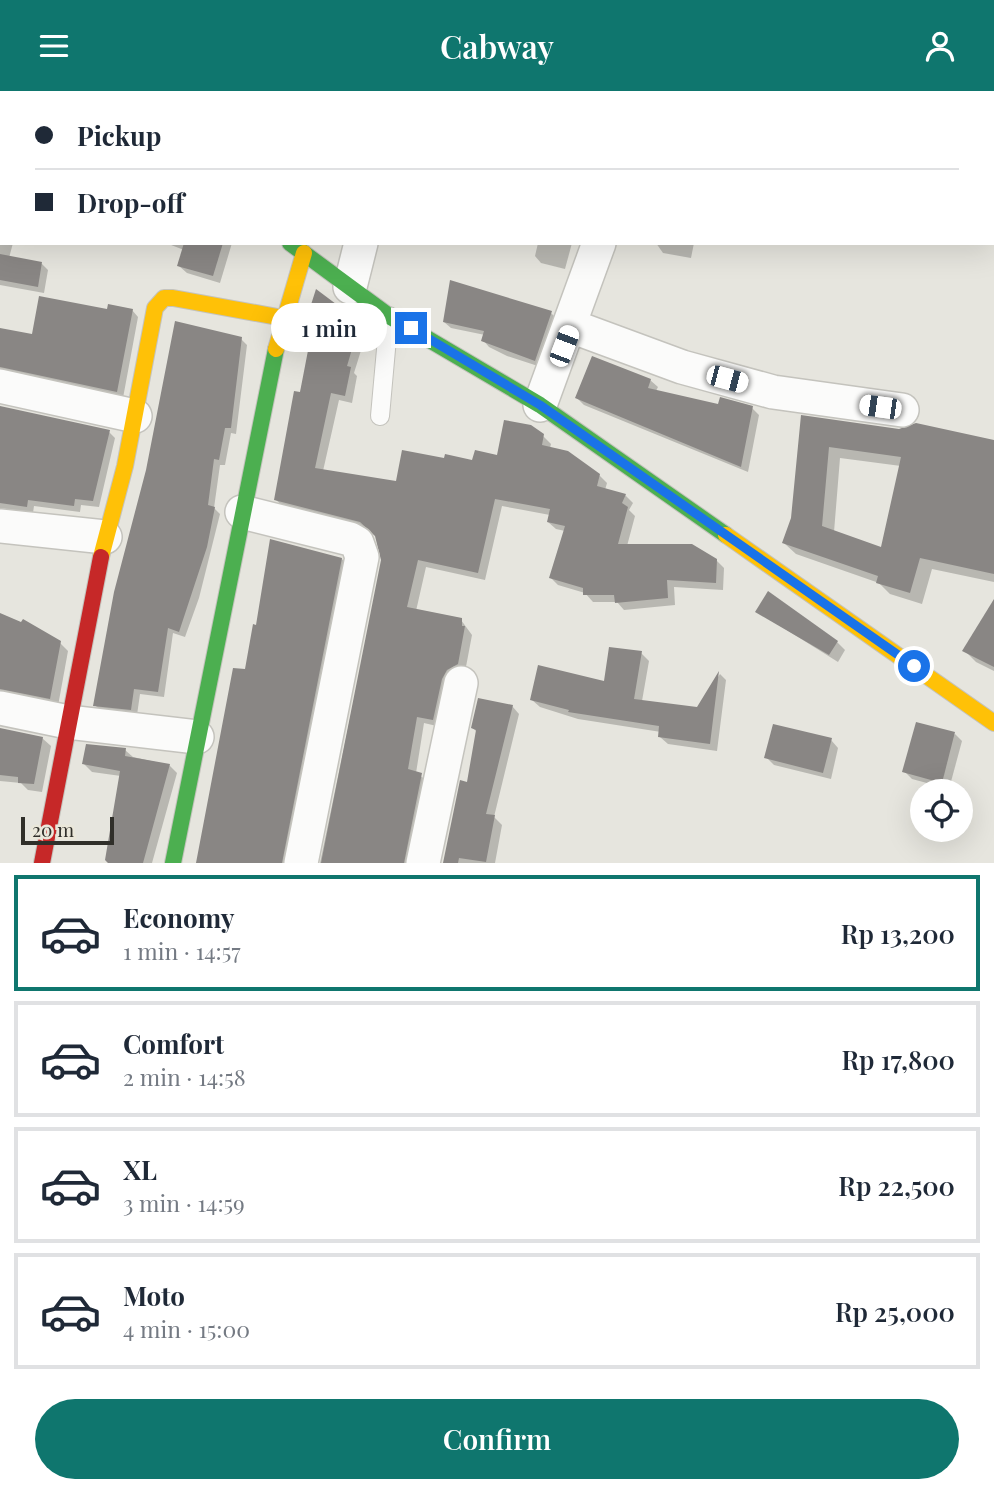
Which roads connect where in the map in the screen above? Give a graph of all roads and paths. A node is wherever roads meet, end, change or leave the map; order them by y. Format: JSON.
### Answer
{"nodes":[{"id":1,"x":293,"y":245,"type":"edge"},
{"id":2,"x":360,"y":245,"type":"edge"},
{"id":3,"x":598,"y":245,"type":"edge"},
{"id":4,"x":304,"y":253,"type":"junction"},
{"id":5,"x":349,"y":287,"type":"junction"},
{"id":6,"x":389,"y":316,"type":"junction"},
{"id":7,"x":283,"y":318,"type":"junction"},
{"id":8,"x":571,"y":326,"type":"junction"},
{"id":9,"x":0,"y":386,"type":"edge"},
{"id":10,"x":540,"y":405,"type":"junction"},
{"id":11,"x":902,"y":410,"type":"dead end"},
{"id":12,"x":135,"y":416,"type":"junction"},
{"id":13,"x":380,"y":416,"type":"dead end"},
{"id":14,"x":242,"y":512,"type":"junction"},
{"id":15,"x":0,"y":526,"type":"edge"},
{"id":16,"x":105,"y":537,"type":"junction"},
{"id":17,"x":461,"y":683,"type":"dead end"},
{"id":18,"x":0,"y":708,"type":"edge"},
{"id":19,"x":68,"y":722,"type":"junction"},
{"id":20,"x":994,"y":723,"type":"edge"},
{"id":21,"x":197,"y":737,"type":"junction"},
{"id":22,"x":42,"y":863,"type":"edge"},
{"id":23,"x":173,"y":863,"type":"edge"},
{"id":24,"x":301,"y":863,"type":"edge"},
{"id":25,"x":424,"y":863,"type":"edge"}],
"edges":[{"from":1,"to":4,"type":"street"},
{"from":2,"to":5,"type":"street"},
{"from":3,"to":8,"type":"street"},
{"from":4,"to":5,"type":"street"},
{"from":4,"to":7,"type":"street"},
{"from":5,"to":6,"type":"street"},
{"from":6,"to":10,"type":"street"},
{"from":6,"to":13,"type":"lane"},
{"from":7,"to":12,"type":"street"},
{"from":7,"to":14,"type":"street"},
{"from":8,"to":10,"type":"street"},
{"from":8,"to":11,"type":"street"},
{"from":9,"to":12,"type":"street"},
{"from":10,"to":20,"type":"street"},
{"from":12,"to":16,"type":"street"},
{"from":14,"to":21,"type":"street"},
{"from":14,"to":24,"type":"street"},
{"from":15,"to":16,"type":"street"},
{"from":16,"to":19,"type":"street"},
{"from":17,"to":25,"type":"street"},
{"from":18,"to":19,"type":"street"},
{"from":19,"to":21,"type":"street"},
{"from":19,"to":22,"type":"street"},
{"from":21,"to":23,"type":"street"}]}
